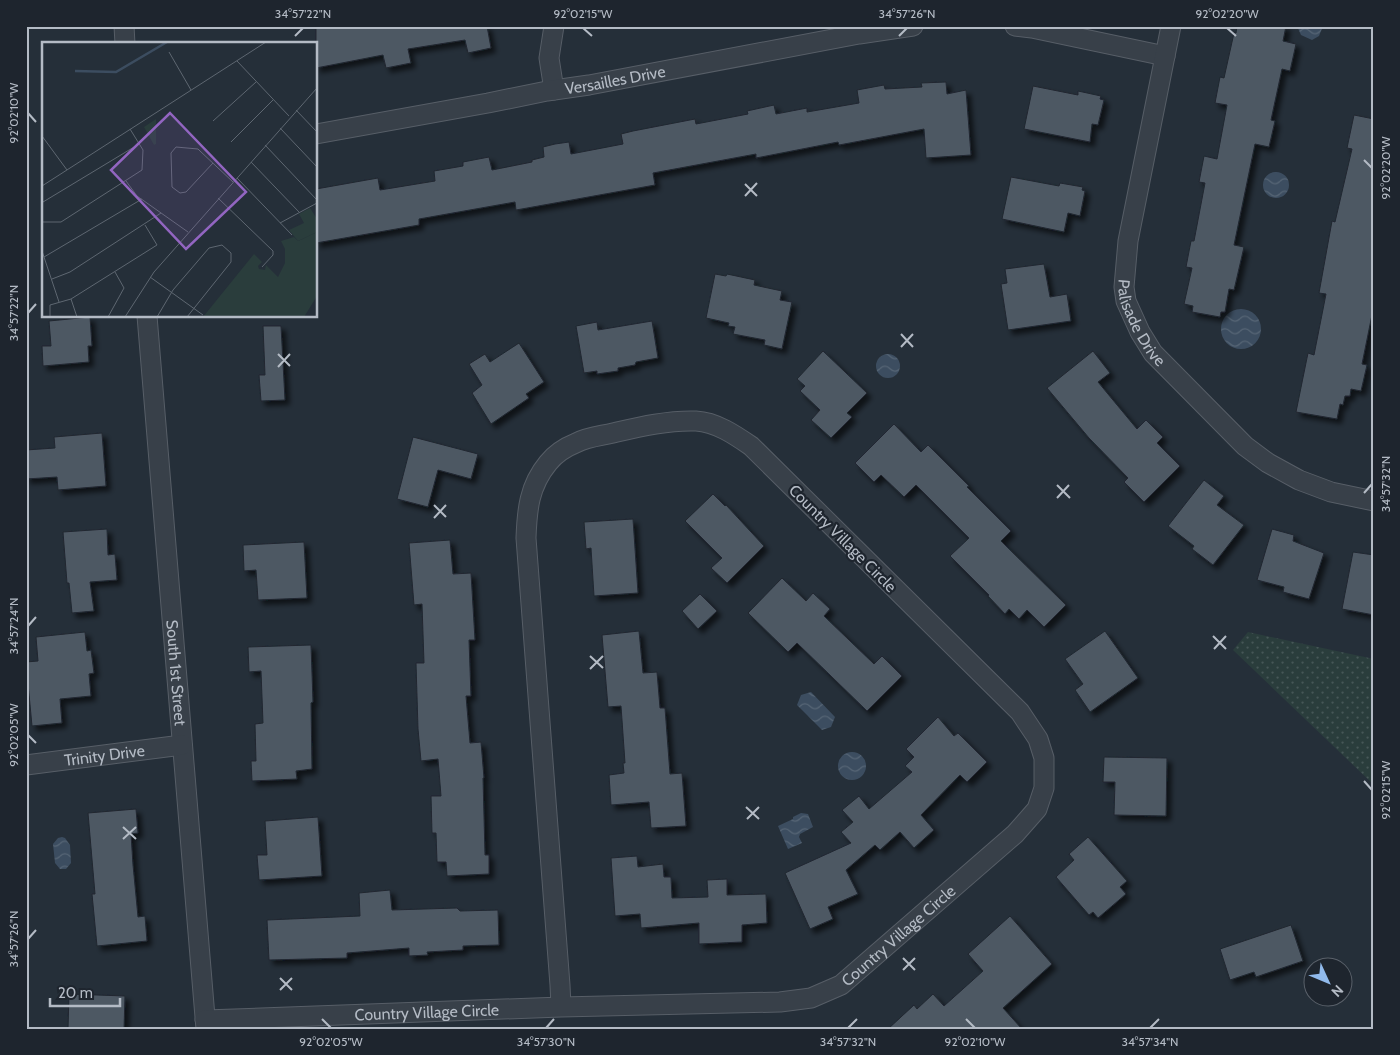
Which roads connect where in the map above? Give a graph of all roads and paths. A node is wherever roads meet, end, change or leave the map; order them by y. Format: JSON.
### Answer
{"nodes":[{"id":1,"x":124,"y":26,"type":"edge"},
{"id":2,"x":554,"y":26,"type":"edge"},
{"id":3,"x":913,"y":26,"type":"edge"},
{"id":4,"x":1015,"y":26,"type":"edge"},
{"id":5,"x":1171,"y":26,"type":"edge"},
{"id":6,"x":862,"y":30,"type":"edge"},
{"id":7,"x":125,"y":42,"type":"edge"},
{"id":8,"x":1164,"y":56,"type":"junction"},
{"id":9,"x":554,"y":90,"type":"junction"},
{"id":10,"x":318,"y":134,"type":"edge"},
{"id":11,"x":147,"y":318,"type":"edge"},
{"id":12,"x":1374,"y":501,"type":"edge"},
{"id":13,"x":182,"y":745,"type":"junction"},
{"id":14,"x":26,"y":765,"type":"edge"},
{"id":15,"x":561,"y":1007,"type":"junction"},
{"id":16,"x":205,"y":1024,"type":"edge"}],
"edges":[{"from":1,"to":7,"type":"street"},
{"from":2,"to":9,"type":"street"},
{"from":3,"to":6,"type":"street","name":"Versailles Drive"},
{"from":4,"to":8,"type":"street"},
{"from":5,"to":8,"type":"street","name":"Palisade Drive"},
{"from":6,"to":9,"type":"street","name":"Versailles Drive"},
{"from":8,"to":12,"type":"street","name":"Palisade Drive"},
{"from":9,"to":10,"type":"street","name":"Versailles Drive"},
{"from":11,"to":13,"type":"street","name":"South 1st Street"},
{"from":13,"to":14,"type":"street","name":"Trinity Drive"},
{"from":13,"to":16,"type":"street","name":"South 1st Street"},
{"from":15,"to":15,"type":"street","name":"Country Village Circle"},
{"from":15,"to":16,"type":"street","name":"Country Village Circle"}]}
